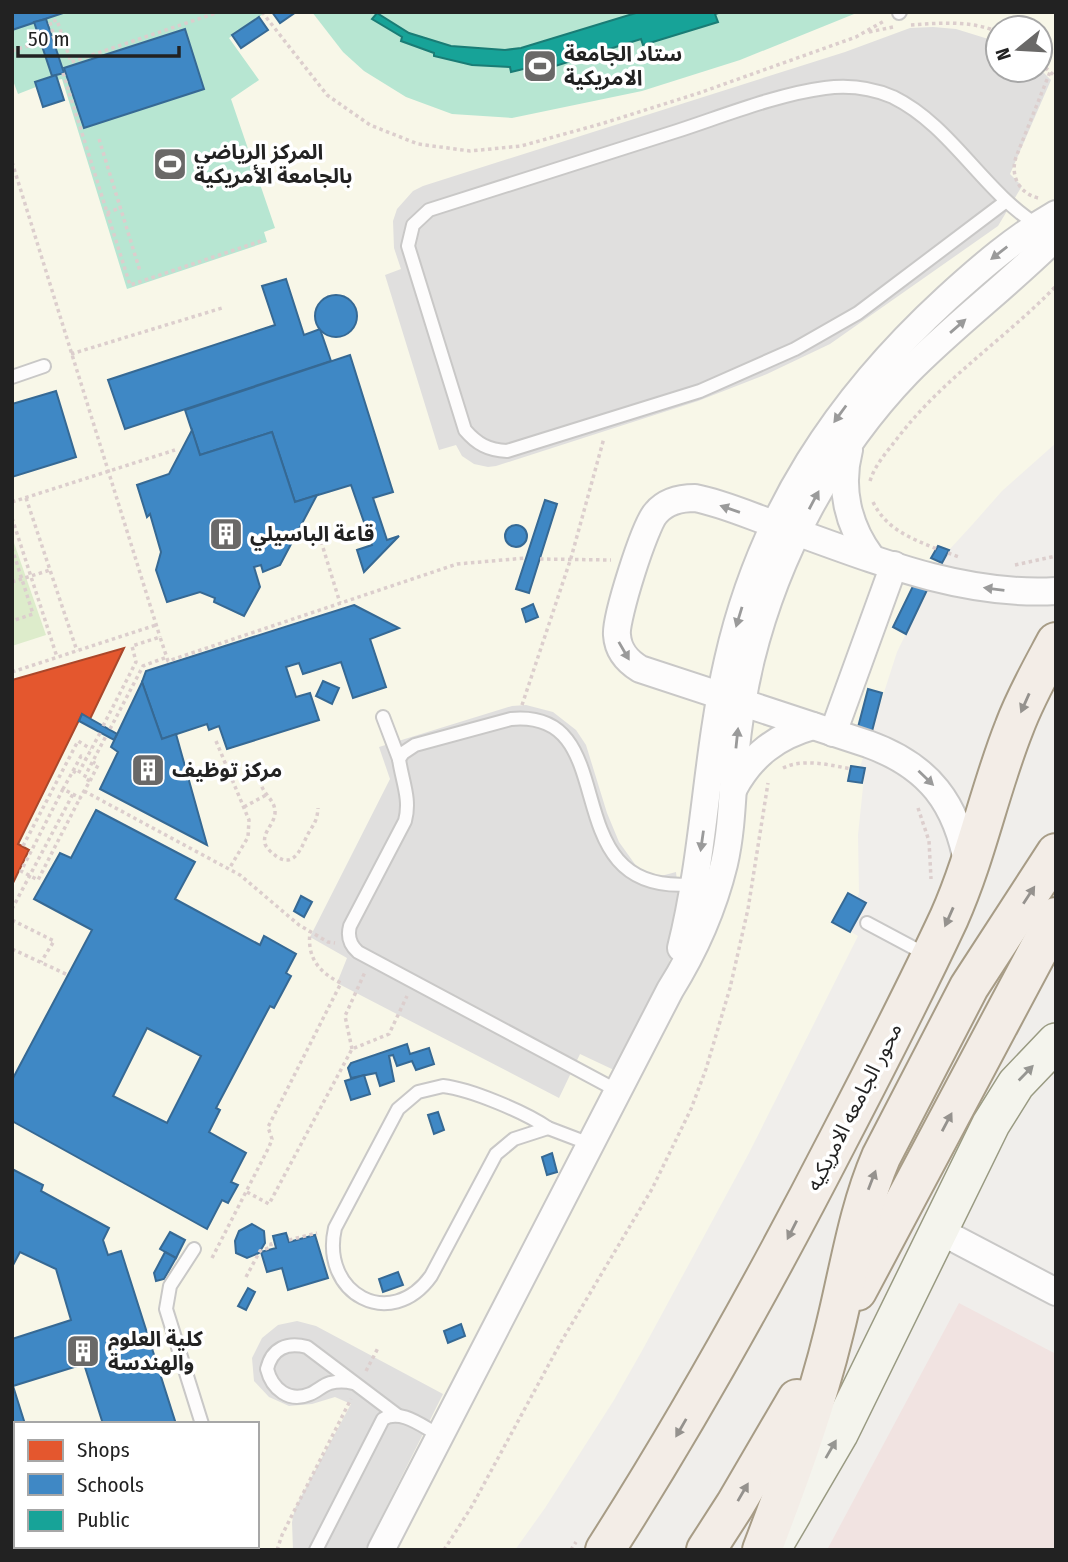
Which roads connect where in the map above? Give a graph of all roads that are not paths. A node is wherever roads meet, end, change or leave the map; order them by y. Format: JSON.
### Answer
{"nodes":[{"id":1,"x":1005,"y":202,"type":"junction"},
{"id":2,"x":1049,"y":222,"type":"edge"},
{"id":3,"x":44,"y":366,"type":"dead end"},
{"id":4,"x":12,"y":377,"type":"edge"},
{"id":5,"x":850,"y":444,"type":"junction"},
{"id":6,"x":786,"y":528,"type":"junction"},
{"id":7,"x":883,"y":561,"type":"junction"},
{"id":8,"x":1056,"y":591,"type":"edge"},
{"id":9,"x":1056,"y":642,"type":"edge"},
{"id":10,"x":731,"y":699,"type":"junction"},
{"id":11,"x":383,"y":718,"type":"dead end"},
{"id":12,"x":823,"y":729,"type":"junction"},
{"id":13,"x":399,"y":760,"type":"junction"},
{"id":14,"x":733,"y":789,"type":"junction"},
{"id":15,"x":1056,"y":853,"type":"edge"},
{"id":16,"x":968,"y":872,"type":"junction"},
{"id":17,"x":695,"y":884,"type":"junction"},
{"id":18,"x":867,"y":923,"type":"dead end"},
{"id":19,"x":1053,"y":925,"type":"edge"},
{"id":20,"x":931,"y":957,"type":"junction"},
{"id":21,"x":670,"y":990,"type":"junction"},
{"id":22,"x":1056,"y":1042,"type":"edge"},
{"id":23,"x":618,"y":1091,"type":"junction"},
{"id":24,"x":548,"y":1128,"type":"junction"},
{"id":25,"x":590,"y":1144,"type":"junction"},
{"id":26,"x":940,"y":1231,"type":"junction"},
{"id":27,"x":194,"y":1249,"type":"dead end"},
{"id":28,"x":1056,"y":1292,"type":"edge"},
{"id":29,"x":834,"y":1334,"type":"junction"},
{"id":30,"x":355,"y":1384,"type":"junction"},
{"id":31,"x":397,"y":1415,"type":"junction"},
{"id":32,"x":201,"y":1422,"type":"edge"},
{"id":33,"x":439,"y":1435,"type":"junction"},
{"id":34,"x":593,"y":1541,"type":"edge"},
{"id":35,"x":316,"y":1550,"type":"edge"},
{"id":36,"x":381,"y":1550,"type":"edge"},
{"id":37,"x":706,"y":1550,"type":"edge"},
{"id":38,"x":762,"y":1550,"type":"edge"},
{"id":39,"x":772,"y":1550,"type":"edge"}],
"edges":[{"from":1,"to":1,"type":"lane"},
{"from":1,"to":2,"type":"lane"},
{"from":5,"to":2,"type":"street","one_way":true},
{"from":2,"to":6,"type":"street","one_way":true},
{"from":3,"to":4,"type":"lane"},
{"from":6,"to":5,"type":"street","one_way":true},
{"from":5,"to":7,"type":"street"},
{"from":6,"to":7,"type":"street"},
{"from":6,"to":10,"type":"street"},
{"from":6,"to":10,"type":"street","one_way":true},
{"from":8,"to":7,"type":"street","one_way":true},
{"from":7,"to":12,"type":"street"},
{"from":9,"to":16,"type":"main road","name":"محور الجامعه الامريكيه","one_way":true},
{"from":10,"to":12,"type":"street"},
{"from":14,"to":10,"type":"street","one_way":true},
{"from":10,"to":17,"type":"street","one_way":true},
{"from":11,"to":13,"type":"lane"},
{"from":12,"to":14,"type":"street"},
{"from":12,"to":16,"type":"street","one_way":true},
{"from":13,"to":17,"type":"lane"},
{"from":13,"to":23,"type":"lane"},
{"from":14,"to":21,"type":"street"},
{"from":29,"to":15,"type":"main road","one_way":true},
{"from":16,"to":20,"type":"main road","name":"محور الجامعه الامريكيه","one_way":true},
{"from":17,"to":21,"type":"street"},
{"from":18,"to":20,"type":"lane"},
{"from":29,"to":19,"type":"main road","one_way":true},
{"from":20,"to":34,"type":"main road","name":"محور الجامعه الامريكيه","one_way":true},
{"from":21,"to":23,"type":"street"},
{"from":26,"to":22,"type":"street","one_way":true},
{"from":23,"to":25,"type":"street"},
{"from":24,"to":24,"type":"lane"},
{"from":24,"to":25,"type":"lane"},
{"from":25,"to":33,"type":"street"},
{"from":26,"to":28,"type":"street"},
{"from":39,"to":26,"type":"street","one_way":true},
{"from":27,"to":32,"type":"lane"},
{"from":37,"to":29,"type":"main road","one_way":true},
{"from":29,"to":38,"type":"main road"},
{"from":30,"to":30,"type":"lane"},
{"from":30,"to":31,"type":"lane"},
{"from":31,"to":33,"type":"lane"},
{"from":31,"to":35,"type":"lane"},
{"from":33,"to":36,"type":"street"}]}
